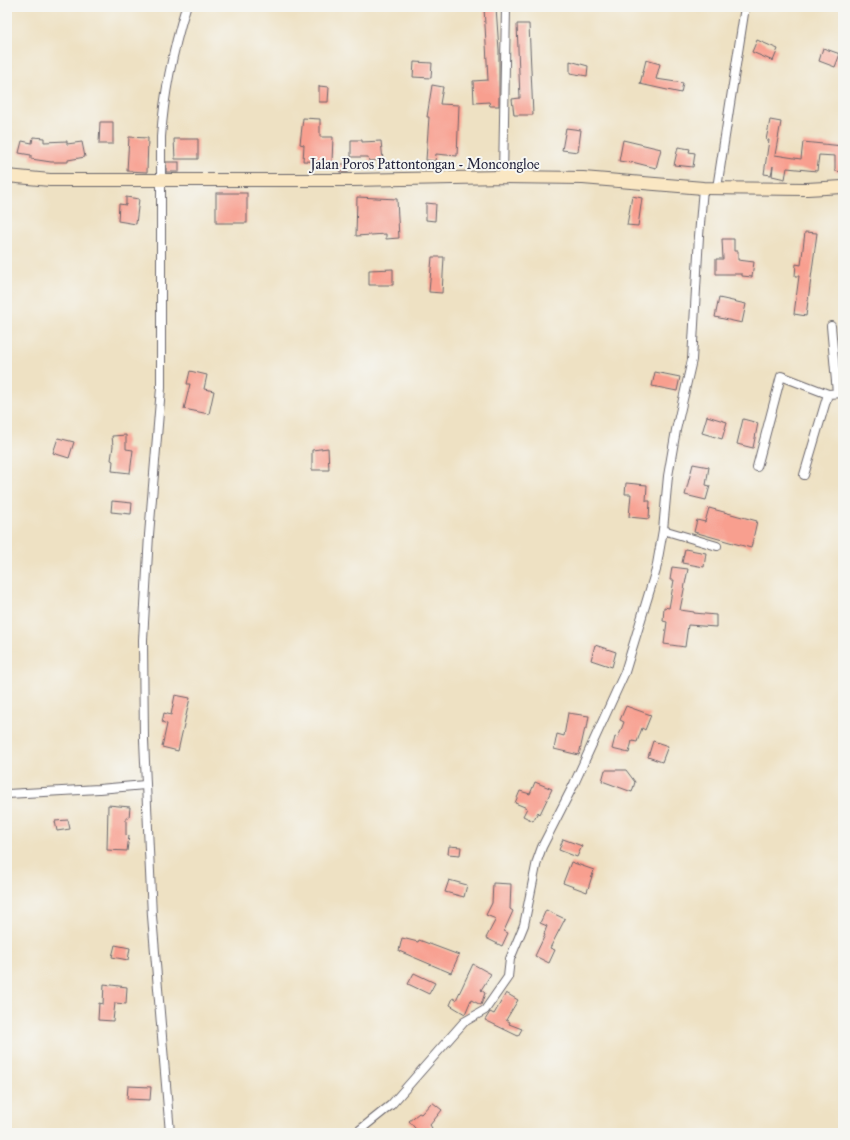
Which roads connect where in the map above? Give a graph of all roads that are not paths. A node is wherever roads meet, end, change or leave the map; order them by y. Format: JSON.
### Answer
{"nodes":[{"id":1,"x":186,"y":7,"type":"edge"},
{"id":2,"x":506,"y":7,"type":"edge"},
{"id":3,"x":745,"y":7,"type":"edge"},
{"id":4,"x":7,"y":176,"type":"edge"},
{"id":5,"x":503,"y":177,"type":"junction"},
{"id":6,"x":161,"y":179,"type":"junction"},
{"id":7,"x":843,"y":187,"type":"edge"},
{"id":8,"x":703,"y":188,"type":"junction"},
{"id":9,"x":717,"y":188,"type":"junction"},
{"id":10,"x":831,"y":326,"type":"dead end"},
{"id":11,"x":840,"y":393,"type":"edge"},
{"id":12,"x":828,"y":394,"type":"junction"},
{"id":13,"x":757,"y":467,"type":"dead end"},
{"id":14,"x":804,"y":475,"type":"dead end"},
{"id":15,"x":663,"y":530,"type":"junction"},
{"id":16,"x":717,"y":546,"type":"dead end"},
{"id":17,"x":145,"y":785,"type":"junction"},
{"id":18,"x":7,"y":794,"type":"edge"},
{"id":19,"x":170,"y":1133,"type":"edge"},
{"id":20,"x":356,"y":1133,"type":"edge"}],
"edges":[{"from":1,"to":6,"type":"street"},
{"from":2,"to":5,"type":"street"},
{"from":3,"to":9,"type":"street"},
{"from":4,"to":6,"type":"street","name":"Jalan Poros Pattontongan - Moncongloe"},
{"from":5,"to":6,"type":"street","name":"Jalan Poros Pattontongan - Moncongloe"},
{"from":5,"to":8,"type":"street","name":"Jalan Poros Pattontongan - Moncongloe"},
{"from":6,"to":17,"type":"street"},
{"from":7,"to":9,"type":"street","name":"Jalan Poros Pattontongan - Moncongloe"},
{"from":8,"to":9,"type":"street","name":"Jalan Poros Pattontongan - Moncongloe"},
{"from":8,"to":15,"type":"street"},
{"from":10,"to":11,"type":"street"},
{"from":11,"to":12,"type":"street"},
{"from":12,"to":13,"type":"street"},
{"from":12,"to":14,"type":"street"},
{"from":15,"to":16,"type":"street"},
{"from":15,"to":20,"type":"street"},
{"from":17,"to":18,"type":"street"},
{"from":17,"to":19,"type":"street"}]}
